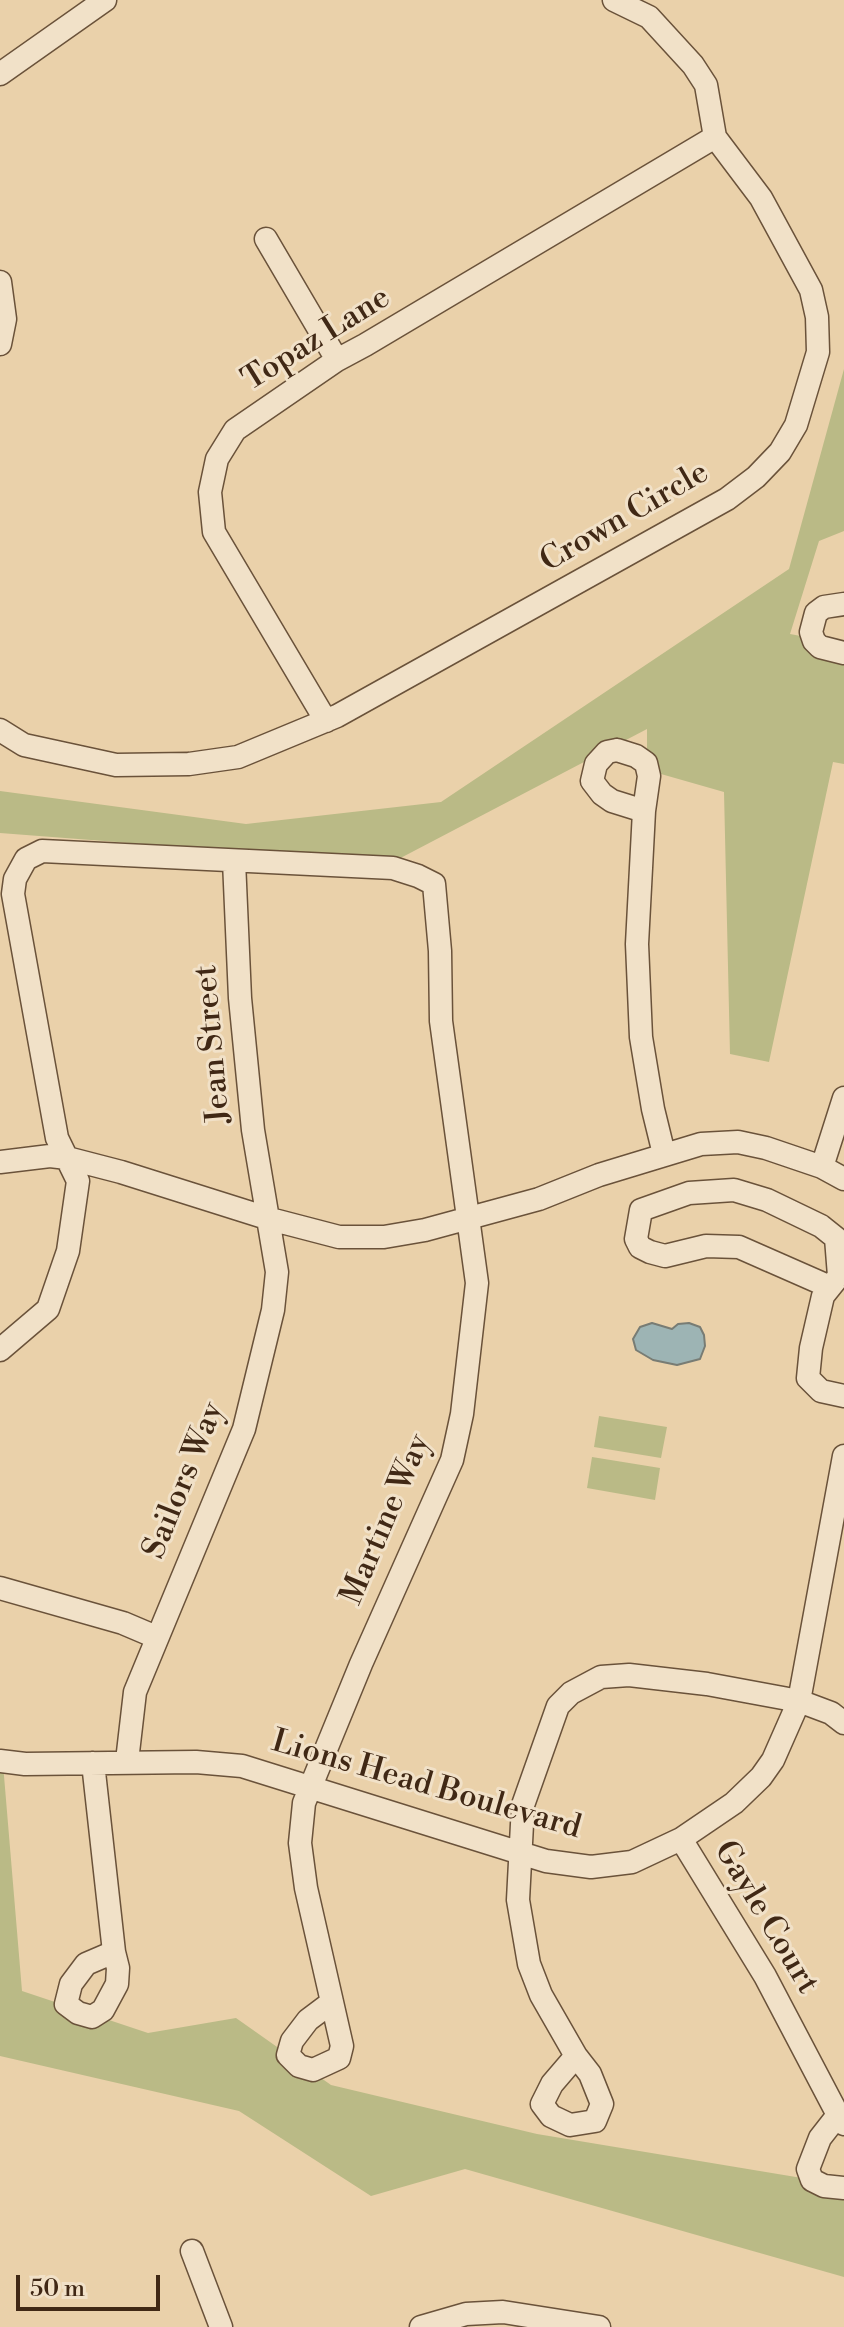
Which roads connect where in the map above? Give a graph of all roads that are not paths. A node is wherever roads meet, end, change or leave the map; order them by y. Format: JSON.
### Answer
{"nodes":[{"id":1,"x":105,"y":0,"type":"edge"},
{"id":2,"x":614,"y":0,"type":"edge"},
{"id":3,"x":0,"y":74,"type":"edge"},
{"id":4,"x":715,"y":137,"type":"junction"},
{"id":5,"x":266,"y":239,"type":"dead end"},
{"id":6,"x":0,"y":282,"type":"edge"},
{"id":7,"x":0,"y":344,"type":"edge"},
{"id":8,"x":337,"y":360,"type":"junction"},
{"id":9,"x":844,"y":604,"type":"edge"},
{"id":10,"x":844,"y":653,"type":"edge"},
{"id":11,"x":326,"y":721,"type":"junction"},
{"id":12,"x":0,"y":730,"type":"edge"},
{"id":13,"x":644,"y":811,"type":"dead end"},
{"id":14,"x":234,"y":861,"type":"junction"},
{"id":15,"x":844,"y":1098,"type":"edge"},
{"id":16,"x":664,"y":1154,"type":"junction"},
{"id":17,"x":67,"y":1158,"type":"junction"},
{"id":18,"x":0,"y":1162,"type":"edge"},
{"id":19,"x":822,"y":1167,"type":"junction"},
{"id":20,"x":844,"y":1179,"type":"edge"},
{"id":21,"x":468,"y":1218,"type":"junction"},
{"id":22,"x":270,"y":1219,"type":"junction"},
{"id":23,"x":838,"y":1280,"type":"edge"},
{"id":24,"x":0,"y":1350,"type":"edge"},
{"id":25,"x":844,"y":1396,"type":"edge"},
{"id":26,"x":844,"y":1456,"type":"edge"},
{"id":27,"x":0,"y":1588,"type":"edge"},
{"id":28,"x":156,"y":1637,"type":"junction"},
{"id":29,"x":799,"y":1701,"type":"junction"},
{"id":30,"x":844,"y":1723,"type":"edge"},
{"id":31,"x":0,"y":1761,"type":"edge"},
{"id":32,"x":127,"y":1761,"type":"junction"},
{"id":33,"x":93,"y":1763,"type":"junction"},
{"id":34,"x":310,"y":1788,"type":"junction"},
{"id":35,"x":681,"y":1839,"type":"junction"},
{"id":36,"x":520,"y":1854,"type":"junction"},
{"id":37,"x":114,"y":1952,"type":"dead end"},
{"id":38,"x":332,"y":2002,"type":"dead end"},
{"id":39,"x":576,"y":2056,"type":"dead end"},
{"id":40,"x":841,"y":2120,"type":"edge"},
{"id":41,"x":844,"y":2188,"type":"edge"},
{"id":42,"x":192,"y":2251,"type":"dead end"},
{"id":43,"x":221,"y":2327,"type":"edge"},
{"id":44,"x":421,"y":2327,"type":"edge"},
{"id":45,"x":599,"y":2327,"type":"edge"}],
"edges":[{"from":1,"to":3,"type":"street"},
{"from":2,"to":4,"type":"street","name":"Crown Circle"},
{"from":4,"to":8,"type":"street","name":"Topaz Lane"},
{"from":4,"to":11,"type":"street","name":"Crown Circle"},
{"from":5,"to":8,"type":"street"},
{"from":6,"to":7,"type":"street"},
{"from":8,"to":11,"type":"street","name":"Topaz Lane"},
{"from":9,"to":10,"type":"street"},
{"from":11,"to":12,"type":"street","name":"Crown Circle"},
{"from":13,"to":16,"type":"street"},
{"from":14,"to":17,"type":"street"},
{"from":14,"to":21,"type":"street","name":"Martine Way"},
{"from":14,"to":22,"type":"street","name":"Jean Street"},
{"from":15,"to":19,"type":"street"},
{"from":16,"to":19,"type":"street"},
{"from":16,"to":21,"type":"street"},
{"from":17,"to":18,"type":"street"},
{"from":17,"to":22,"type":"street"},
{"from":17,"to":24,"type":"street"},
{"from":19,"to":20,"type":"street"},
{"from":21,"to":22,"type":"street"},
{"from":21,"to":34,"type":"street","name":"Martine Way"},
{"from":22,"to":28,"type":"street","name":"Sailors Way"},
{"from":23,"to":23,"type":"street"},
{"from":23,"to":25,"type":"street"},
{"from":26,"to":29,"type":"street","name":"Lions Head Boulevard"},
{"from":27,"to":28,"type":"street"},
{"from":28,"to":32,"type":"street","name":"Sailors Way"},
{"from":29,"to":30,"type":"street"},
{"from":29,"to":35,"type":"street","name":"Lions Head Boulevard"},
{"from":29,"to":36,"type":"street"},
{"from":31,"to":33,"type":"street","name":"Lions Head Boulevard"},
{"from":32,"to":33,"type":"street","name":"Lions Head Boulevard"},
{"from":32,"to":34,"type":"street","name":"Lions Head Boulevard"},
{"from":33,"to":37,"type":"street"},
{"from":34,"to":36,"type":"street","name":"Lions Head Boulevard"},
{"from":34,"to":38,"type":"street","name":"Martine Way"},
{"from":35,"to":36,"type":"street","name":"Lions Head Boulevard"},
{"from":35,"to":40,"type":"street","name":"Gayle Court"},
{"from":36,"to":39,"type":"street"},
{"from":40,"to":41,"type":"street","name":"Gayle Court"},
{"from":42,"to":43,"type":"street"},
{"from":44,"to":45,"type":"street"}]}
